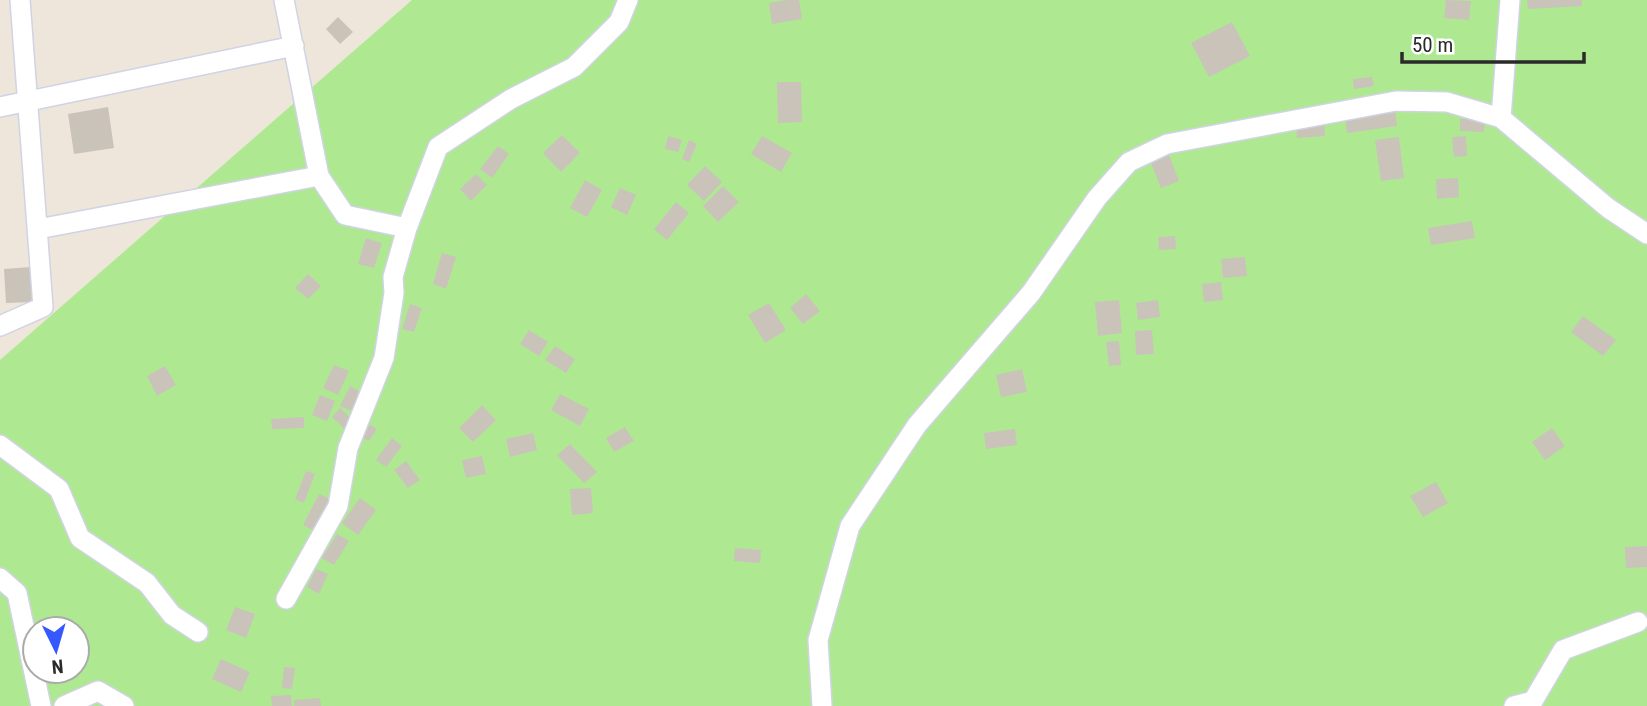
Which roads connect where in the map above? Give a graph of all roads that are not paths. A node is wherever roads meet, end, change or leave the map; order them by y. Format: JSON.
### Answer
{"nodes":[{"id":1,"x":20,"y":0,"type":"edge"},
{"id":2,"x":284,"y":0,"type":"edge"},
{"id":3,"x":628,"y":0,"type":"edge"},
{"id":4,"x":1510,"y":0,"type":"edge"},
{"id":5,"x":293,"y":46,"type":"junction"},
{"id":6,"x":26,"y":101,"type":"junction"},
{"id":7,"x":0,"y":107,"type":"edge"},
{"id":8,"x":1501,"y":118,"type":"junction"},
{"id":9,"x":319,"y":176,"type":"junction"},
{"id":10,"x":407,"y":228,"type":"junction"},
{"id":11,"x":38,"y":229,"type":"junction"},
{"id":12,"x":1647,"y":234,"type":"edge"},
{"id":13,"x":0,"y":326,"type":"edge"},
{"id":14,"x":0,"y":445,"type":"edge"},
{"id":15,"x":0,"y":578,"type":"edge"},
{"id":16,"x":286,"y":598,"type":"dead end"},
{"id":17,"x":1638,"y":622,"type":"dead end"},
{"id":18,"x":198,"y":632,"type":"dead end"},
{"id":19,"x":41,"y":706,"type":"edge"},
{"id":20,"x":64,"y":706,"type":"edge"},
{"id":21,"x":124,"y":706,"type":"edge"},
{"id":22,"x":822,"y":706,"type":"edge"},
{"id":23,"x":1514,"y":706,"type":"edge"}],
"edges":[{"from":1,"to":6,"type":"street"},
{"from":2,"to":5,"type":"street"},
{"from":3,"to":10,"type":"street"},
{"from":4,"to":8,"type":"street"},
{"from":5,"to":6,"type":"street"},
{"from":5,"to":9,"type":"street"},
{"from":6,"to":7,"type":"street"},
{"from":6,"to":11,"type":"street"},
{"from":8,"to":12,"type":"street"},
{"from":8,"to":22,"type":"street"},
{"from":9,"to":10,"type":"street"},
{"from":9,"to":11,"type":"street"},
{"from":10,"to":16,"type":"street"},
{"from":11,"to":13,"type":"street"},
{"from":14,"to":18,"type":"street"},
{"from":15,"to":19,"type":"street"},
{"from":17,"to":23,"type":"street"},
{"from":20,"to":21,"type":"street"}]}
